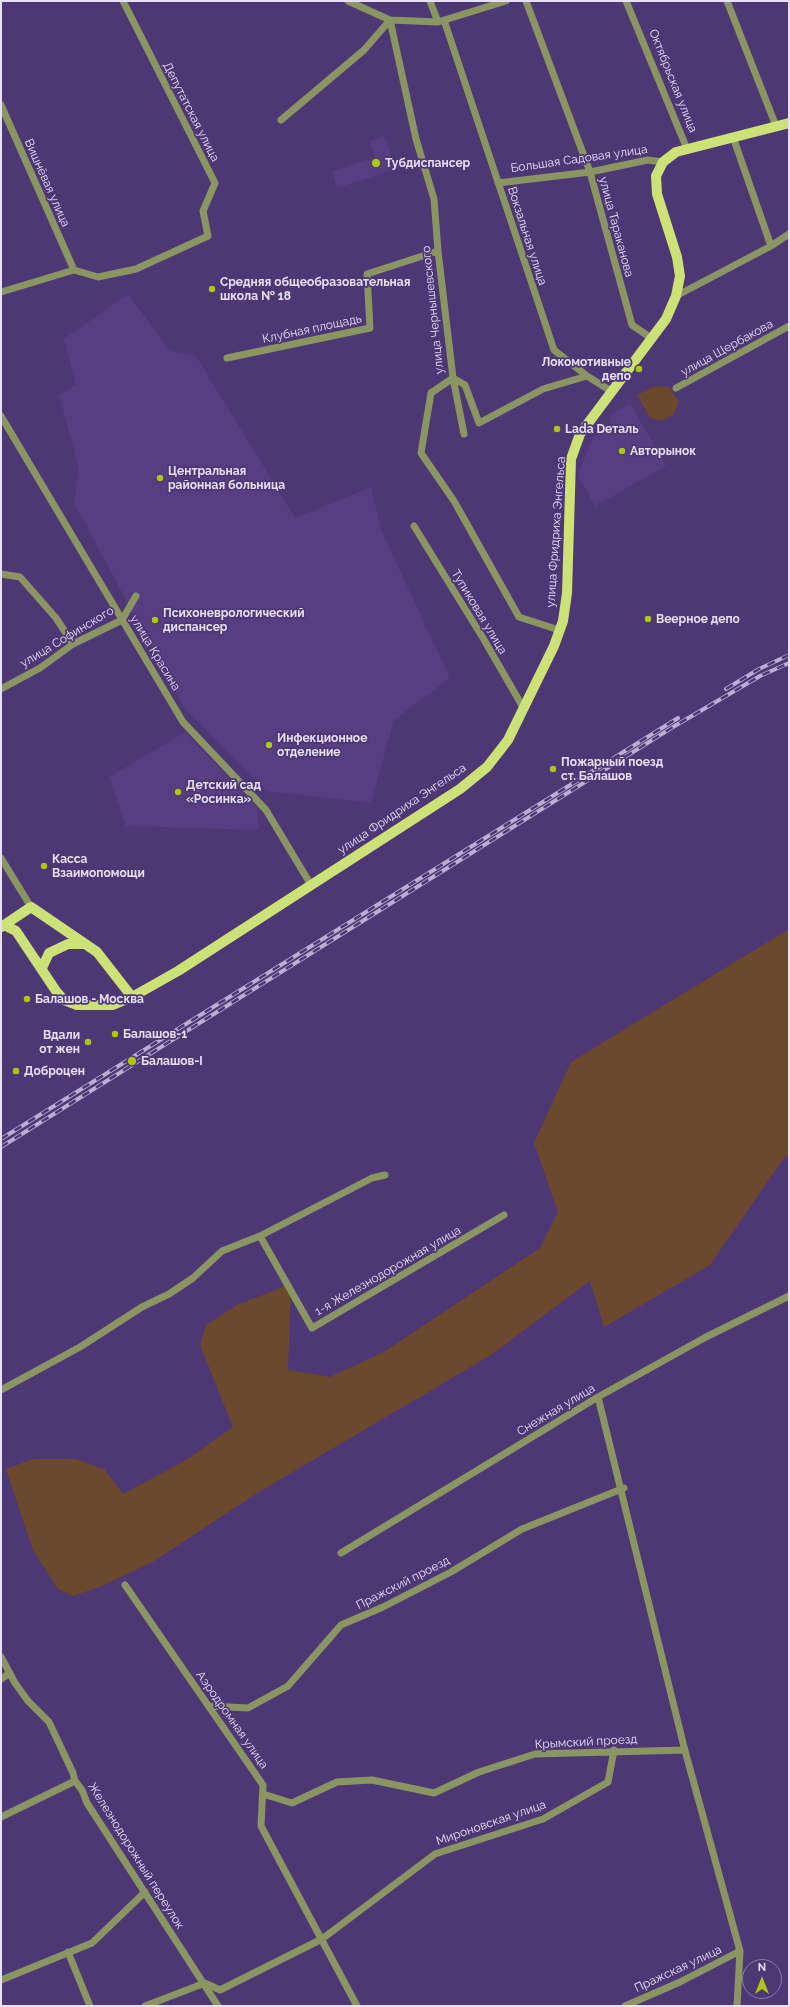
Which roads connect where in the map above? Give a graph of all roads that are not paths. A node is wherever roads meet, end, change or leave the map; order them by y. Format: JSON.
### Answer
{"nodes":[{"id":1,"x":123,"y":1,"type":"edge"},
{"id":2,"x":348,"y":1,"type":"edge"},
{"id":3,"x":430,"y":1,"type":"edge"},
{"id":4,"x":506,"y":1,"type":"edge"},
{"id":5,"x":526,"y":1,"type":"edge"},
{"id":6,"x":626,"y":1,"type":"edge"},
{"id":7,"x":727,"y":1,"type":"edge"},
{"id":8,"x":390,"y":20,"type":"junction"},
{"id":9,"x":441,"y":21,"type":"junction"},
{"id":10,"x":1,"y":105,"type":"edge"},
{"id":11,"x":281,"y":120,"type":"dead end"},
{"id":12,"x":789,"y":123,"type":"edge"},
{"id":13,"x":776,"y":126,"type":"junction"},
{"id":14,"x":733,"y":137,"type":"junction"},
{"id":15,"x":687,"y":149,"type":"junction"},
{"id":16,"x":663,"y":162,"type":"junction"},
{"id":17,"x":590,"y":172,"type":"junction"},
{"id":18,"x":498,"y":183,"type":"junction"},
{"id":19,"x":789,"y":234,"type":"edge"},
{"id":20,"x":771,"y":246,"type":"junction"},
{"id":21,"x":438,"y":251,"type":"junction"},
{"id":22,"x":74,"y":270,"type":"junction"},
{"id":23,"x":1,"y":292,"type":"edge"},
{"id":24,"x":676,"y":296,"type":"junction"},
{"id":25,"x":789,"y":326,"type":"edge"},
{"id":26,"x":651,"y":338,"type":"junction"},
{"id":27,"x":227,"y":358,"type":"dead end"},
{"id":28,"x":587,"y":376,"type":"junction"},
{"id":29,"x":453,"y":378,"type":"junction"},
{"id":30,"x":676,"y":388,"type":"dead end"},
{"id":31,"x":611,"y":391,"type":"junction"},
{"id":32,"x":1,"y":416,"type":"edge"},
{"id":33,"x":464,"y":434,"type":"dead end"},
{"id":34,"x":414,"y":526,"type":"dead end"},
{"id":35,"x":1,"y":574,"type":"edge"},
{"id":36,"x":136,"y":596,"type":"dead end"},
{"id":37,"x":122,"y":620,"type":"junction"},
{"id":38,"x":559,"y":630,"type":"junction"},
{"id":39,"x":73,"y":644,"type":"junction"},
{"id":40,"x":1,"y":689,"type":"edge"},
{"id":41,"x":524,"y":709,"type":"junction"},
{"id":42,"x":1,"y":858,"type":"edge"},
{"id":43,"x":311,"y":885,"type":"junction"},
{"id":44,"x":31,"y":907,"type":"junction"},
{"id":45,"x":3,"y":926,"type":"edge"},
{"id":46,"x":85,"y":944,"type":"junction"},
{"id":47,"x":42,"y":968,"type":"junction"},
{"id":48,"x":132,"y":997,"type":"junction"},
{"id":49,"x":384,"y":1175,"type":"dead end"},
{"id":50,"x":504,"y":1215,"type":"dead end"},
{"id":51,"x":260,"y":1236,"type":"junction"},
{"id":52,"x":789,"y":1296,"type":"edge"},
{"id":53,"x":1,"y":1390,"type":"edge"},
{"id":54,"x":598,"y":1398,"type":"junction"},
{"id":55,"x":622,"y":1489,"type":"junction"},
{"id":56,"x":341,"y":1553,"type":"dead end"},
{"id":57,"x":125,"y":1585,"type":"dead end"},
{"id":58,"x":1,"y":1657,"type":"edge"},
{"id":59,"x":10,"y":1674,"type":"junction"},
{"id":60,"x":1,"y":1679,"type":"edge"},
{"id":61,"x":209,"y":1706,"type":"junction"},
{"id":62,"x":614,"y":1750,"type":"junction"},
{"id":63,"x":685,"y":1750,"type":"junction"},
{"id":64,"x":75,"y":1781,"type":"junction"},
{"id":65,"x":263,"y":1794,"type":"junction"},
{"id":66,"x":1,"y":1817,"type":"edge"},
{"id":67,"x":145,"y":1892,"type":"junction"},
{"id":68,"x":322,"y":1939,"type":"junction"},
{"id":69,"x":740,"y":1951,"type":"junction"},
{"id":70,"x":68,"y":1952,"type":"junction"},
{"id":71,"x":1,"y":1980,"type":"edge"},
{"id":72,"x":205,"y":1983,"type":"junction"},
{"id":73,"x":90,"y":2006,"type":"edge"},
{"id":74,"x":145,"y":2006,"type":"edge"},
{"id":75,"x":218,"y":2006,"type":"edge"},
{"id":76,"x":358,"y":2006,"type":"edge"},
{"id":77,"x":625,"y":2006,"type":"edge"},
{"id":78,"x":737,"y":2006,"type":"edge"}],
"edges":[{"from":1,"to":22,"type":"street","name":"Депутатская улица"},
{"from":2,"to":8,"type":"street"},
{"from":3,"to":9,"type":"street","name":"Вокзальная улица"},
{"from":4,"to":9,"type":"street"},
{"from":5,"to":17,"type":"street","name":"улица Тараканова"},
{"from":6,"to":15,"type":"street","name":"Октябрьская улица"},
{"from":7,"to":13,"type":"street"},
{"from":8,"to":9,"type":"street"},
{"from":8,"to":11,"type":"street"},
{"from":8,"to":21,"type":"street","name":"улица Чернышевского"},
{"from":9,"to":18,"type":"street","name":"Вокзальная улица"},
{"from":10,"to":22,"type":"street","name":"Вишнёвая улица"},
{"from":12,"to":13,"type":"main road"},
{"from":13,"to":14,"type":"main road"},
{"from":14,"to":15,"type":"main road"},
{"from":14,"to":20,"type":"street"},
{"from":15,"to":16,"type":"main road","name":"Октябрьская улица"},
{"from":16,"to":17,"type":"street","name":"Большая Садовая улица"},
{"from":16,"to":24,"type":"main road"},
{"from":17,"to":18,"type":"street","name":"Большая Садовая улица"},
{"from":17,"to":26,"type":"street","name":"улица Тараканова"},
{"from":18,"to":28,"type":"street","name":"Вокзальная улица"},
{"from":19,"to":20,"type":"street"},
{"from":20,"to":24,"type":"street"},
{"from":21,"to":27,"type":"street","name":"Клубная площадь"},
{"from":21,"to":29,"type":"street","name":"улица Чернышевского"},
{"from":22,"to":23,"type":"street"},
{"from":24,"to":26,"type":"main road","name":"улица Фридриха Энгельса"},
{"from":25,"to":30,"type":"street","name":"улица Щербакова"},
{"from":26,"to":31,"type":"main road","name":"улица Фридриха Энгельса"},
{"from":28,"to":29,"type":"street"},
{"from":28,"to":31,"type":"street","name":"Вокзальная улица"},
{"from":29,"to":33,"type":"street"},
{"from":29,"to":38,"type":"street","name":"улица Чернышевского"},
{"from":31,"to":38,"type":"main road","name":"улица Фридриха Энгельса"},
{"from":32,"to":37,"type":"street","name":"улица Красина"},
{"from":34,"to":41,"type":"street","name":"Тупиковая улица"},
{"from":35,"to":39,"type":"street"},
{"from":36,"to":37,"type":"street","name":"улица Софинского"},
{"from":37,"to":39,"type":"street","name":"улица Софинского"},
{"from":37,"to":43,"type":"street","name":"улица Красина"},
{"from":38,"to":41,"type":"main road","name":"улица Фридриха Энгельса"},
{"from":39,"to":40,"type":"street","name":"улица Софинского"},
{"from":41,"to":43,"type":"main road","name":"улица Фридриха Энгельса"},
{"from":42,"to":44,"type":"street"},
{"from":43,"to":48,"type":"main road","name":"улица Фридриха Энгельса"},
{"from":44,"to":45,"type":"main road"},
{"from":44,"to":46,"type":"main road"},
{"from":45,"to":47,"type":"main road","name":"улица Фридриха Энгельса"},
{"from":46,"to":47,"type":"main road"},
{"from":46,"to":48,"type":"main road"},
{"from":47,"to":48,"type":"main road","name":"улица Фридриха Энгельса"},
{"from":49,"to":51,"type":"street"},
{"from":50,"to":51,"type":"street","name":"1-я Железнодорожная улица"},
{"from":51,"to":53,"type":"street"},
{"from":52,"to":54,"type":"street","name":"Снежная улица"},
{"from":54,"to":55,"type":"street"},
{"from":54,"to":56,"type":"street","name":"Снежная улица"},
{"from":55,"to":61,"type":"street","name":"Пражский проезд"},
{"from":55,"to":63,"type":"street"},
{"from":57,"to":61,"type":"street","name":"Аэродромная улица"},
{"from":58,"to":59,"type":"street","name":"Железнодорожный переулок"},
{"from":59,"to":60,"type":"street"},
{"from":59,"to":64,"type":"street","name":"Железнодорожный переулок"},
{"from":61,"to":65,"type":"street","name":"Аэродромная улица"},
{"from":62,"to":63,"type":"street","name":"Крымский проезд"},
{"from":62,"to":65,"type":"street","name":"Крымский проезд"},
{"from":62,"to":68,"type":"street","name":"Мироновская улица"},
{"from":63,"to":69,"type":"street"},
{"from":64,"to":66,"type":"street"},
{"from":64,"to":67,"type":"street","name":"Железнодорожный переулок"},
{"from":65,"to":68,"type":"street","name":"Аэродромная улица"},
{"from":67,"to":70,"type":"street"},
{"from":67,"to":72,"type":"street","name":"Железнодорожный переулок"},
{"from":68,"to":72,"type":"street","name":"Мироновская улица"},
{"from":68,"to":76,"type":"street","name":"Аэродромная улица"},
{"from":69,"to":77,"type":"street","name":"Пражская улица"},
{"from":69,"to":78,"type":"street"},
{"from":70,"to":71,"type":"street"},
{"from":70,"to":73,"type":"street"},
{"from":72,"to":74,"type":"street"},
{"from":72,"to":75,"type":"street","name":"Железнодорожный переулок"}]}
